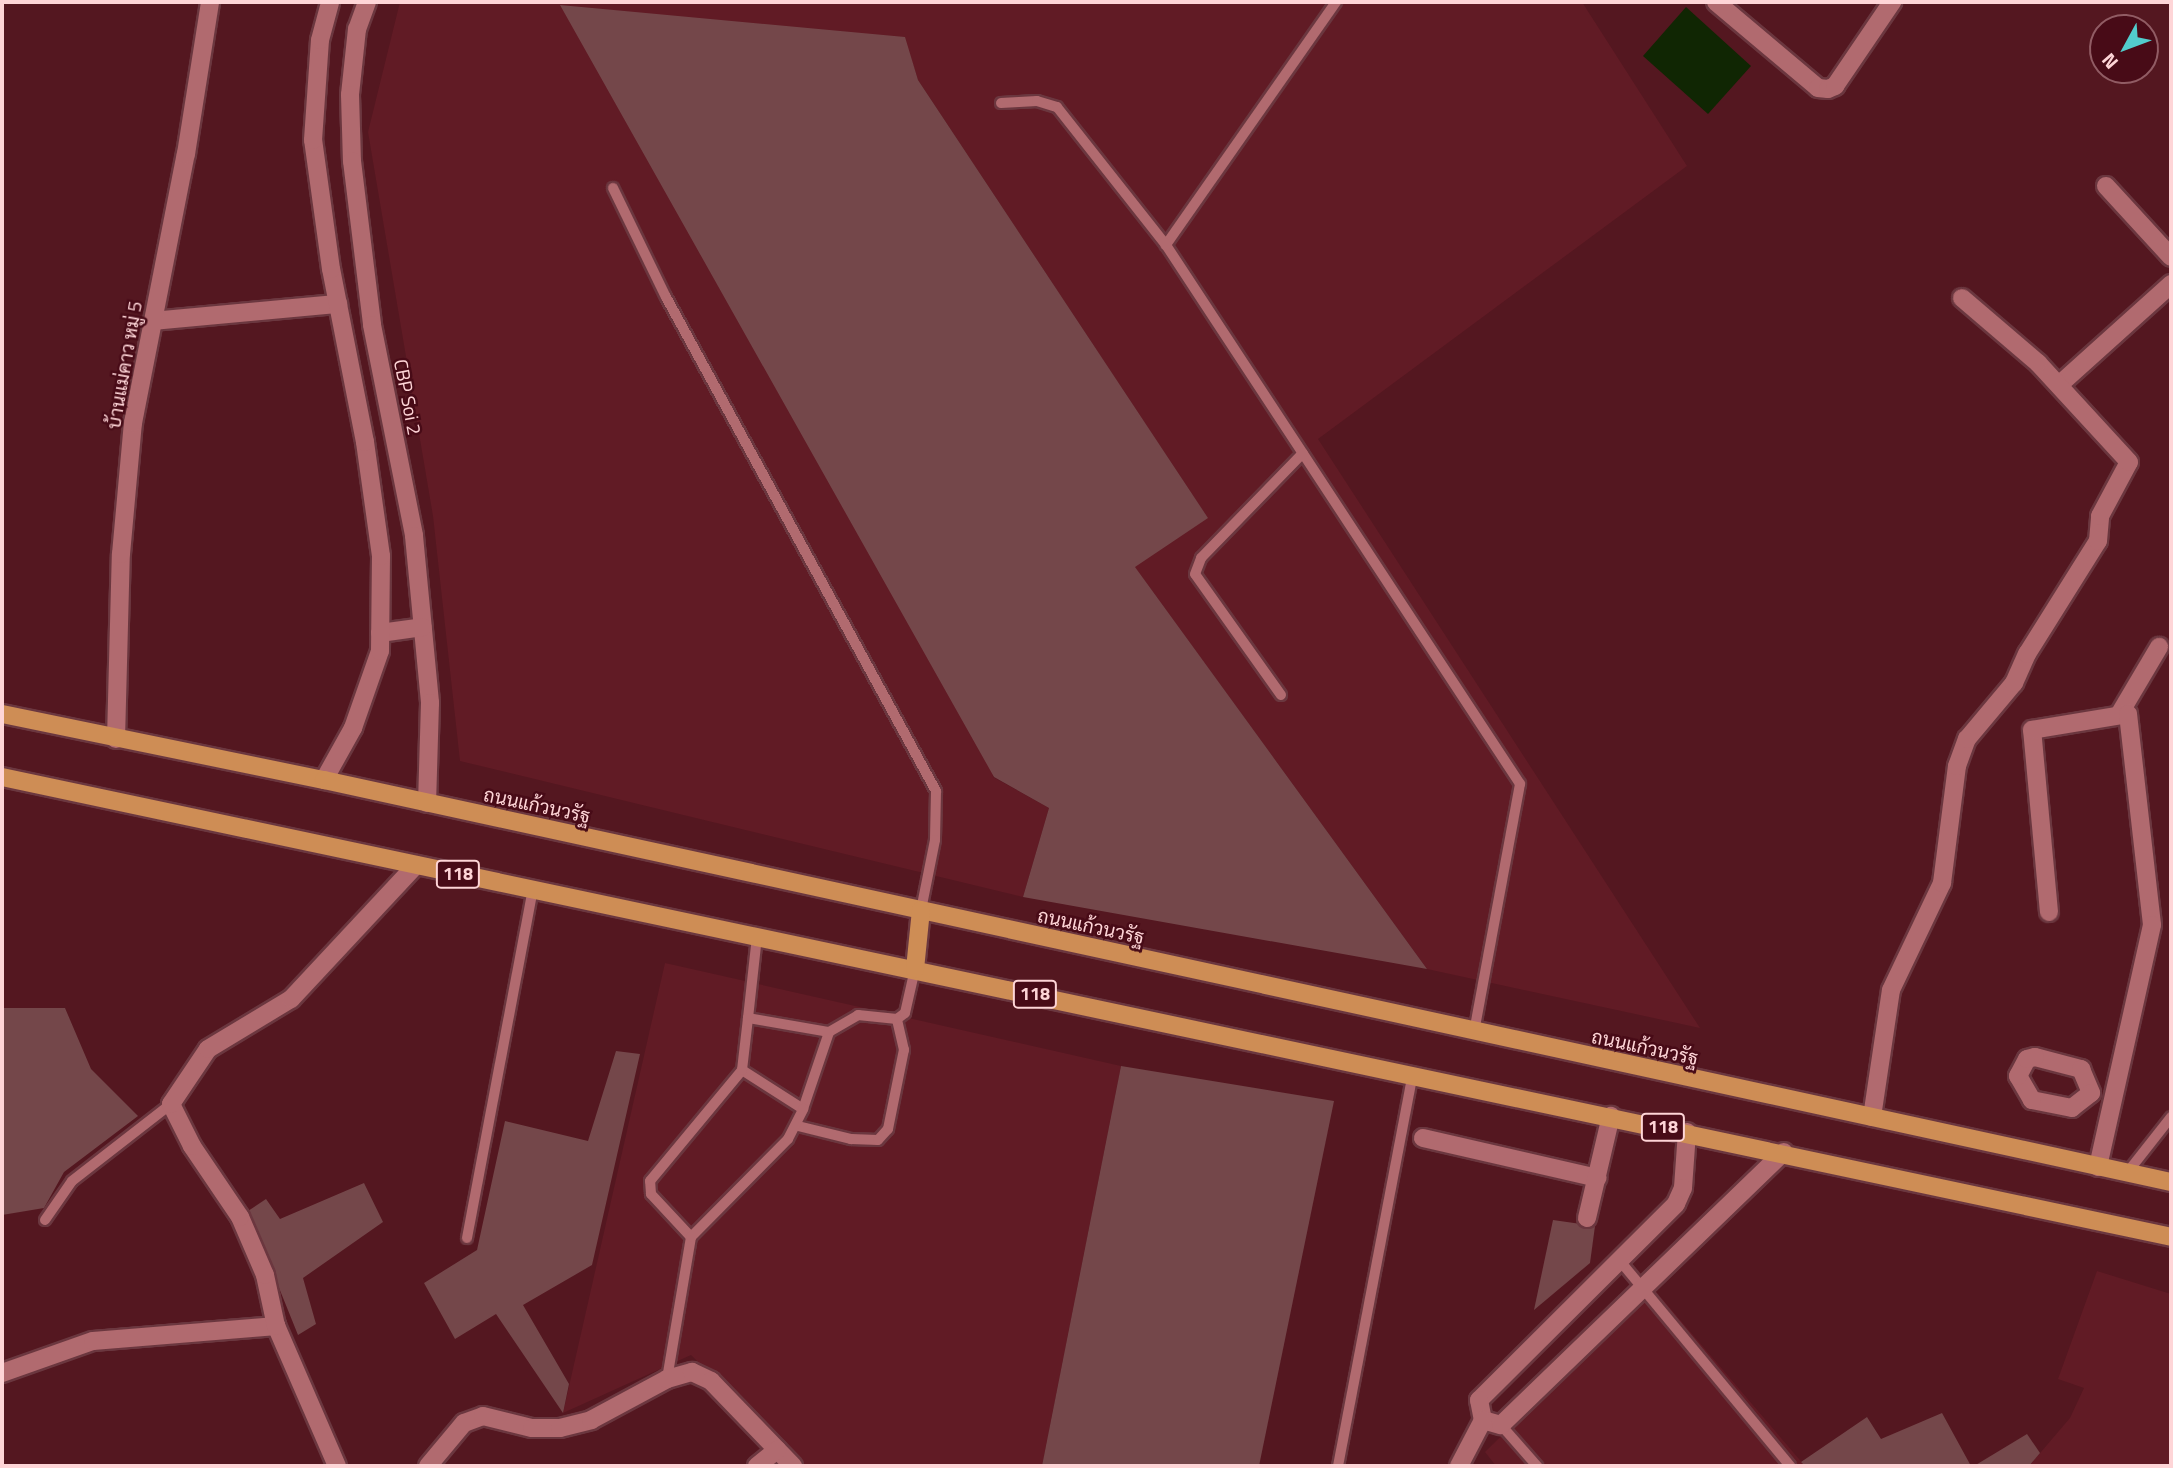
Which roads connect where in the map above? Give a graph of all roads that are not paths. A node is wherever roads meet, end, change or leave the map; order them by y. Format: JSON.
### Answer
{"nodes":[{"id":1,"x":210,"y":2,"type":"edge"},
{"id":2,"x":330,"y":2,"type":"edge"},
{"id":3,"x":367,"y":2,"type":"edge"},
{"id":4,"x":1336,"y":2,"type":"edge"},
{"id":5,"x":1716,"y":2,"type":"edge"},
{"id":6,"x":1892,"y":2,"type":"edge"},
{"id":7,"x":1001,"y":103,"type":"dead end"},
{"id":8,"x":2106,"y":186,"type":"dead end"},
{"id":9,"x":613,"y":188,"type":"dead end"},
{"id":10,"x":1166,"y":245,"type":"junction"},
{"id":11,"x":2171,"y":257,"type":"edge"},
{"id":12,"x":2171,"y":284,"type":"edge"},
{"id":13,"x":1962,"y":298,"type":"dead end"},
{"id":14,"x":338,"y":304,"type":"junction"},
{"id":15,"x":153,"y":321,"type":"junction"},
{"id":16,"x":2059,"y":385,"type":"junction"},
{"id":17,"x":1303,"y":453,"type":"junction"},
{"id":18,"x":423,"y":626,"type":"junction"},
{"id":19,"x":380,"y":633,"type":"junction"},
{"id":20,"x":2159,"y":647,"type":"dead end"},
{"id":21,"x":1281,"y":695,"type":"dead end"},
{"id":22,"x":2120,"y":713,"type":"junction"},
{"id":23,"x":2,"y":714,"type":"edge"},
{"id":24,"x":116,"y":739,"type":"junction"},
{"id":25,"x":2,"y":777,"type":"edge"},
{"id":26,"x":324,"y":780,"type":"junction"},
{"id":27,"x":427,"y":803,"type":"junction"},
{"id":28,"x":416,"y":865,"type":"junction"},
{"id":29,"x":533,"y":888,"type":"junction"},
{"id":30,"x":921,"y":910,"type":"junction"},
{"id":31,"x":2049,"y":912,"type":"dead end"},
{"id":32,"x":757,"y":936,"type":"junction"},
{"id":33,"x":915,"y":969,"type":"junction"},
{"id":34,"x":748,"y":1018,"type":"junction"},
{"id":35,"x":897,"y":1019,"type":"junction"},
{"id":36,"x":1474,"y":1031,"type":"junction"},
{"id":37,"x":830,"y":1032,"type":"junction"},
{"id":38,"x":742,"y":1070,"type":"junction"},
{"id":39,"x":1413,"y":1074,"type":"junction"},
{"id":40,"x":2091,"y":1093,"type":"dead end"},
{"id":41,"x":2113,"y":1098,"type":"junction"},
{"id":42,"x":171,"y":1104,"type":"junction"},
{"id":43,"x":803,"y":1109,"type":"junction"},
{"id":44,"x":1611,"y":1116,"type":"junction"},
{"id":45,"x":1872,"y":1117,"type":"junction"},
{"id":46,"x":2171,"y":1117,"type":"edge"},
{"id":47,"x":798,"y":1126,"type":"junction"},
{"id":48,"x":1687,"y":1132,"type":"junction"},
{"id":49,"x":1423,"y":1138,"type":"dead end"},
{"id":50,"x":1784,"y":1152,"type":"junction"},
{"id":51,"x":2098,"y":1167,"type":"junction"},
{"id":52,"x":2127,"y":1173,"type":"junction"},
{"id":53,"x":1597,"y":1178,"type":"junction"},
{"id":54,"x":2171,"y":1182,"type":"edge"},
{"id":55,"x":1587,"y":1218,"type":"dead end"},
{"id":56,"x":45,"y":1220,"type":"dead end"},
{"id":57,"x":691,"y":1237,"type":"junction"},
{"id":58,"x":2171,"y":1237,"type":"edge"},
{"id":59,"x":467,"y":1238,"type":"dead end"},
{"id":60,"x":1620,"y":1261,"type":"junction"},
{"id":61,"x":1644,"y":1287,"type":"junction"},
{"id":62,"x":276,"y":1326,"type":"junction"},
{"id":63,"x":2,"y":1373,"type":"edge"},
{"id":64,"x":667,"y":1379,"type":"junction"},
{"id":65,"x":1483,"y":1420,"type":"junction"},
{"id":66,"x":1501,"y":1425,"type":"junction"},
{"id":67,"x":777,"y":1450,"type":"junction"},
{"id":68,"x":337,"y":1466,"type":"edge"},
{"id":69,"x":428,"y":1466,"type":"edge"},
{"id":70,"x":757,"y":1466,"type":"edge"},
{"id":71,"x":793,"y":1466,"type":"edge"},
{"id":72,"x":1338,"y":1466,"type":"edge"},
{"id":73,"x":1459,"y":1466,"type":"edge"},
{"id":74,"x":1537,"y":1466,"type":"edge"},
{"id":75,"x":1790,"y":1466,"type":"edge"}],
"edges":[{"from":1,"to":15,"type":"street","name":"บ้านแม่คาว หมู่ 5"},
{"from":2,"to":14,"type":"street"},
{"from":3,"to":18,"type":"street","name":"CBP Soi 2"},
{"from":4,"to":10,"type":"lane"},
{"from":5,"to":6,"type":"street"},
{"from":7,"to":10,"type":"lane"},
{"from":8,"to":11,"type":"street"},
{"from":9,"to":30,"type":"lane"},
{"from":10,"to":17,"type":"lane"},
{"from":12,"to":16,"type":"street"},
{"from":13,"to":16,"type":"street"},
{"from":14,"to":15,"type":"street"},
{"from":14,"to":19,"type":"street"},
{"from":15,"to":24,"type":"street","name":"บ้านแม่คาว หมู่ 5"},
{"from":16,"to":45,"type":"street"},
{"from":17,"to":21,"type":"lane"},
{"from":17,"to":36,"type":"lane"},
{"from":18,"to":19,"type":"street"},
{"from":18,"to":27,"type":"street","name":"CBP Soi 2"},
{"from":19,"to":26,"type":"street"},
{"from":20,"to":22,"type":"street"},
{"from":22,"to":31,"type":"street"},
{"from":22,"to":41,"type":"street"},
{"from":23,"to":24,"type":"main road","name":"ถนนแก้วนวรัฐ"},
{"from":24,"to":26,"type":"main road","name":"ถนนแก้วนวรัฐ"},
{"from":25,"to":28,"type":"main road","number":"118"},
{"from":26,"to":27,"type":"main road","name":"ถนนแก้วนวรัฐ"},
{"from":27,"to":30,"type":"main road","name":"ถนนแก้วนวรัฐ"},
{"from":28,"to":29,"type":"main road","number":"118"},
{"from":28,"to":42,"type":"street"},
{"from":29,"to":32,"type":"main road","number":"118"},
{"from":29,"to":59,"type":"lane"},
{"from":30,"to":33,"type":"main road"},
{"from":30,"to":36,"type":"main road","name":"ถนนแก้วนวรัฐ"},
{"from":32,"to":33,"type":"main road","number":"118"},
{"from":32,"to":34,"type":"lane"},
{"from":33,"to":35,"type":"lane"},
{"from":33,"to":39,"type":"main road","number":"118"},
{"from":34,"to":37,"type":"lane"},
{"from":34,"to":38,"type":"lane"},
{"from":35,"to":37,"type":"lane"},
{"from":35,"to":47,"type":"lane"},
{"from":36,"to":45,"type":"main road","name":"ถนนแก้วนวรัฐ"},
{"from":37,"to":43,"type":"lane"},
{"from":38,"to":43,"type":"lane"},
{"from":38,"to":57,"type":"lane"},
{"from":39,"to":44,"type":"main road","number":"118"},
{"from":39,"to":72,"type":"lane"},
{"from":40,"to":41,"type":"street"},
{"from":41,"to":51,"type":"street"},
{"from":42,"to":56,"type":"lane"},
{"from":42,"to":62,"type":"street"},
{"from":43,"to":47,"type":"lane"},
{"from":44,"to":48,"type":"main road","number":"118"},
{"from":44,"to":53,"type":"street"},
{"from":45,"to":51,"type":"main road","name":"ถนนแก้วนวรัฐ"},
{"from":46,"to":52,"type":"lane"},
{"from":47,"to":57,"type":"lane"},
{"from":48,"to":50,"type":"main road","number":"118"},
{"from":48,"to":60,"type":"street"},
{"from":49,"to":53,"type":"street"},
{"from":50,"to":58,"type":"main road","number":"118"},
{"from":50,"to":61,"type":"street"},
{"from":51,"to":52,"type":"main road","name":"ถนนแก้วนวรัฐ"},
{"from":52,"to":54,"type":"main road","name":"ถนนแก้วนวรัฐ"},
{"from":53,"to":55,"type":"street"},
{"from":57,"to":64,"type":"lane"},
{"from":60,"to":61,"type":"lane"},
{"from":60,"to":65,"type":"street"},
{"from":61,"to":66,"type":"street"},
{"from":61,"to":75,"type":"lane"},
{"from":62,"to":63,"type":"street"},
{"from":62,"to":68,"type":"street"},
{"from":64,"to":67,"type":"street"},
{"from":64,"to":69,"type":"street"},
{"from":65,"to":66,"type":"street"},
{"from":65,"to":73,"type":"street"},
{"from":66,"to":74,"type":"lane"},
{"from":67,"to":70,"type":"street"},
{"from":67,"to":71,"type":"street"}]}
